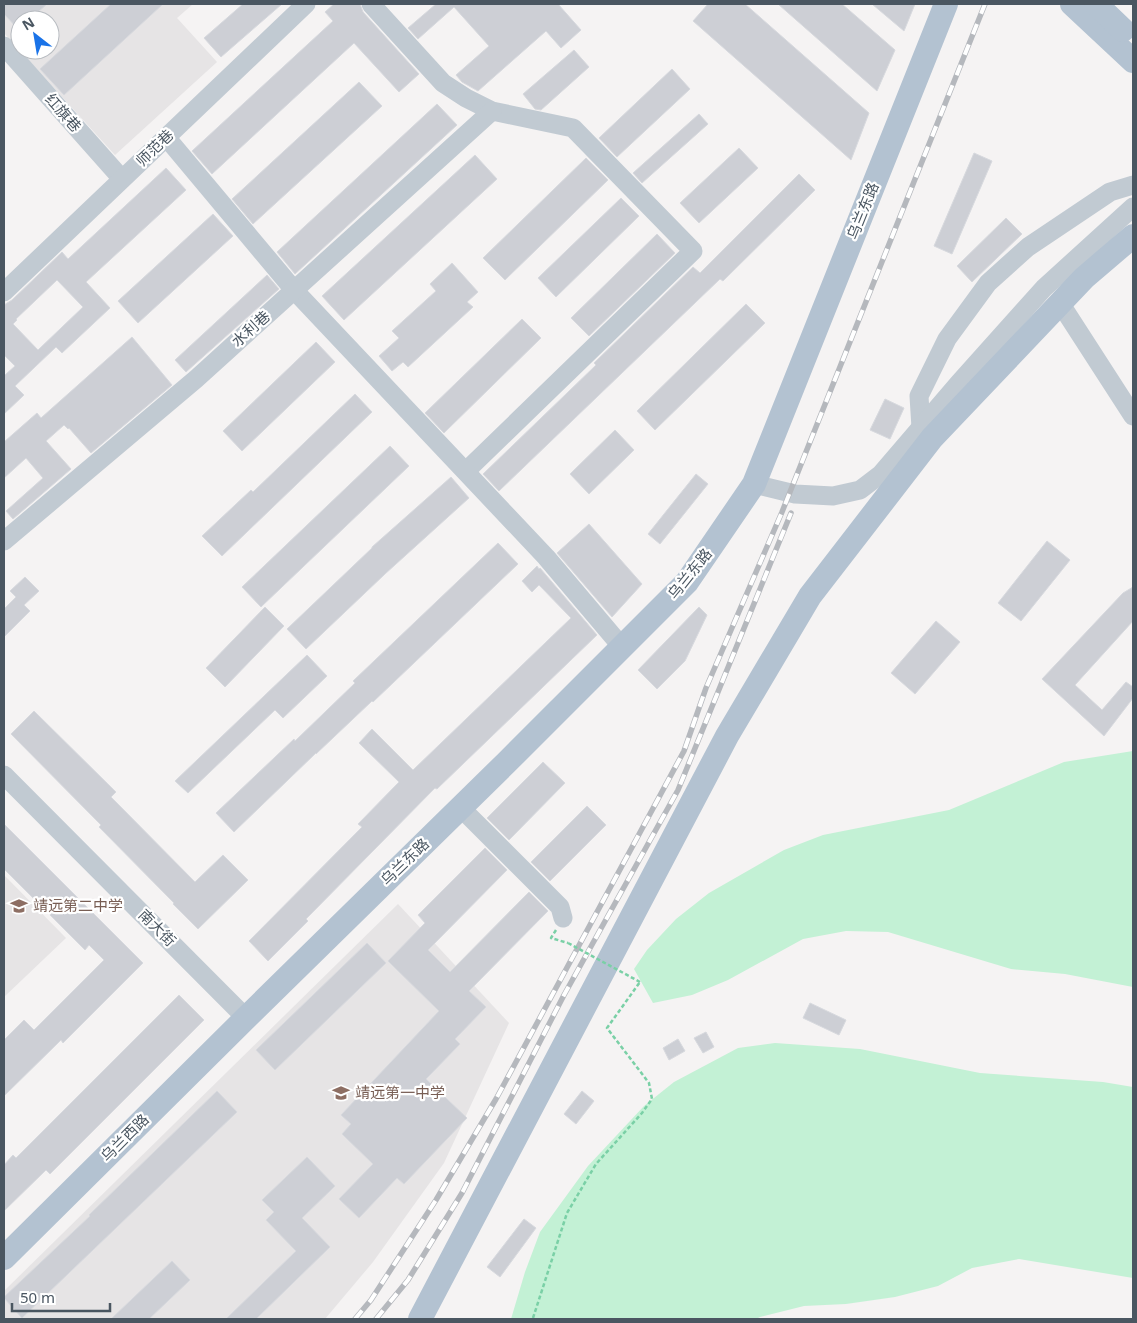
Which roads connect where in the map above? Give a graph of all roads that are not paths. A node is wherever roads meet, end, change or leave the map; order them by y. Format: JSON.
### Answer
{"nodes":[{"id":1,"x":306,"y":4,"type":"edge"},
{"id":2,"x":371,"y":4,"type":"edge"},
{"id":3,"x":946,"y":4,"type":"edge"},
{"id":4,"x":1072,"y":4,"type":"edge"},
{"id":5,"x":1096,"y":4,"type":"edge"},
{"id":6,"x":1133,"y":40,"type":"edge"},
{"id":7,"x":4,"y":46,"type":"edge"},
{"id":8,"x":1133,"y":62,"type":"edge"},
{"id":9,"x":492,"y":111,"type":"junction"},
{"id":10,"x":166,"y":137,"type":"junction"},
{"id":11,"x":122,"y":179,"type":"junction"},
{"id":12,"x":1133,"y":185,"type":"edge"},
{"id":13,"x":1133,"y":207,"type":"edge"},
{"id":14,"x":1133,"y":236,"type":"edge"},
{"id":15,"x":294,"y":290,"type":"junction"},
{"id":16,"x":4,"y":292,"type":"edge"},
{"id":17,"x":1060,"y":303,"type":"junction"},
{"id":18,"x":1133,"y":416,"type":"edge"},
{"id":19,"x":921,"y":428,"type":"junction"},
{"id":20,"x":466,"y":471,"type":"junction"},
{"id":21,"x":754,"y":484,"type":"junction"},
{"id":22,"x":4,"y":541,"type":"edge"},
{"id":23,"x":622,"y":647,"type":"junction"},
{"id":24,"x":4,"y":775,"type":"edge"},
{"id":25,"x":461,"y":808,"type":"junction"},
{"id":26,"x":563,"y":918,"type":"dead end"},
{"id":27,"x":246,"y":1018,"type":"junction"},
{"id":28,"x":4,"y":1258,"type":"edge"},
{"id":29,"x":420,"y":1319,"type":"edge"}],
"edges":[{"from":1,"to":10,"type":"street","name":"师范巷"},
{"from":2,"to":9,"type":"street"},
{"from":3,"to":21,"type":"main road","name":"乌兰东路"},
{"from":4,"to":8,"type":"main road"},
{"from":5,"to":6,"type":"main road"},
{"from":7,"to":11,"type":"street","name":"红旗巷"},
{"from":9,"to":15,"type":"street","name":"水利巷"},
{"from":9,"to":20,"type":"street"},
{"from":10,"to":11,"type":"street","name":"师范巷"},
{"from":10,"to":15,"type":"street"},
{"from":11,"to":16,"type":"street","name":"师范巷"},
{"from":12,"to":19,"type":"street"},
{"from":13,"to":19,"type":"street"},
{"from":14,"to":17,"type":"main road"},
{"from":15,"to":20,"type":"street"},
{"from":15,"to":22,"type":"street","name":"水利巷"},
{"from":17,"to":18,"type":"street"},
{"from":17,"to":29,"type":"main road"},
{"from":19,"to":21,"type":"street"},
{"from":20,"to":23,"type":"street"},
{"from":21,"to":23,"type":"main road","name":"乌兰东路"},
{"from":23,"to":25,"type":"main road","name":"乌兰东路"},
{"from":24,"to":27,"type":"street","name":"南大街"},
{"from":25,"to":26,"type":"street"},
{"from":25,"to":27,"type":"main road","name":"乌兰东路"},
{"from":27,"to":28,"type":"main road","name":"乌兰西路"}]}
